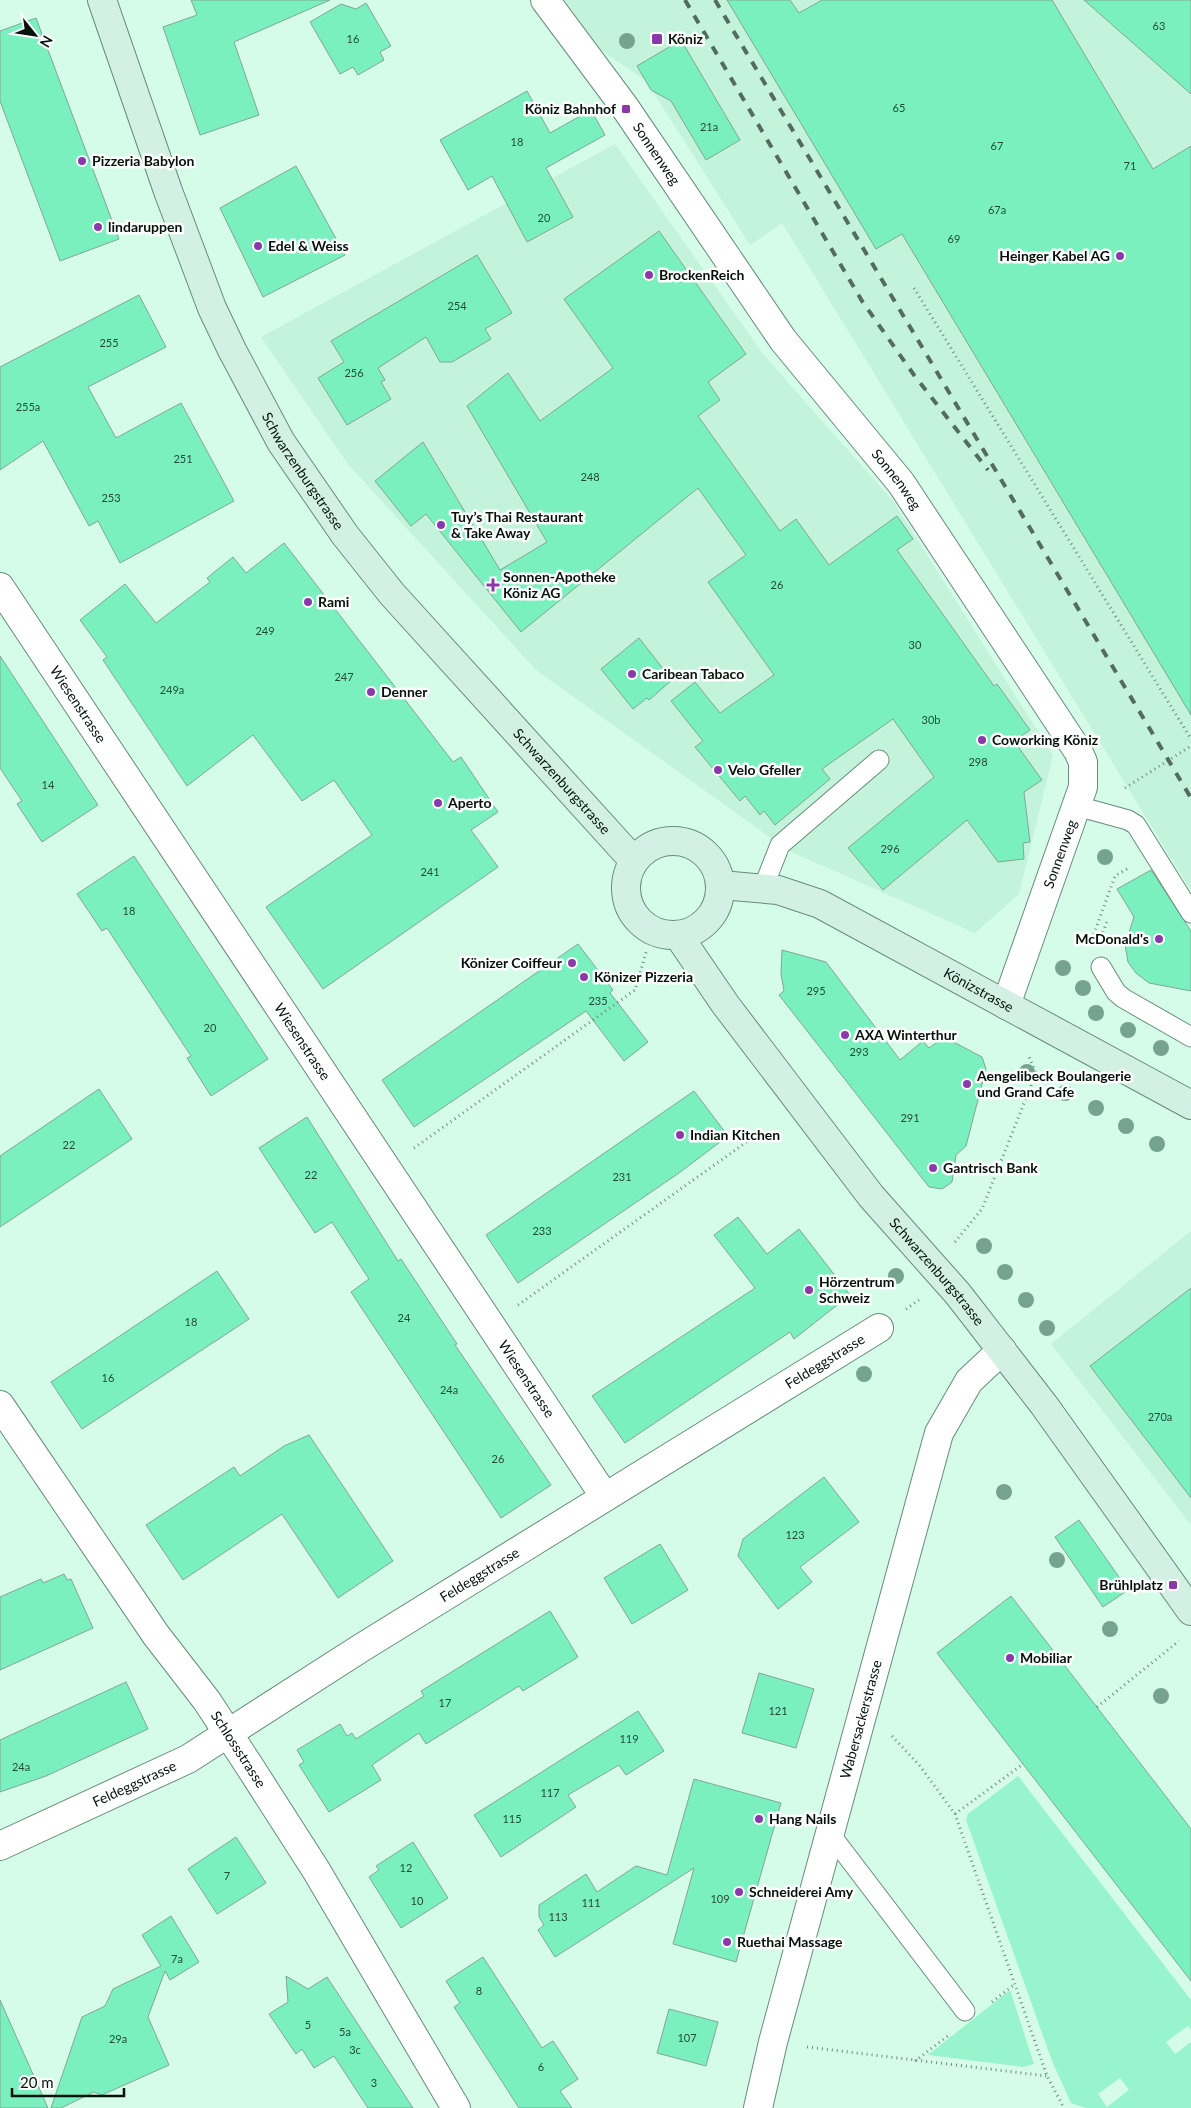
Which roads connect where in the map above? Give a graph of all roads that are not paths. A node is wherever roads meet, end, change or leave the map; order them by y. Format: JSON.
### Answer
{"nodes":[{"id":1,"x":102,"y":0,"type":"edge"},
{"id":2,"x":545,"y":0,"type":"edge"},
{"id":3,"x":0,"y":587,"type":"edge"},
{"id":4,"x":879,"y":760,"type":"dead end"},
{"id":5,"x":1077,"y":806,"type":"junction"},
{"id":6,"x":634,"y":861,"type":"junction"},
{"id":7,"x":721,"y":885,"type":"junction"},
{"id":8,"x":763,"y":888,"type":"junction"},
{"id":9,"x":1191,"y":913,"type":"edge"},
{"id":10,"x":665,"y":933,"type":"junction"},
{"id":11,"x":1101,"y":968,"type":"dead end"},
{"id":12,"x":1006,"y":1005,"type":"junction"},
{"id":13,"x":1191,"y":1037,"type":"edge"},
{"id":14,"x":1191,"y":1105,"type":"edge"},
{"id":15,"x":879,"y":1328,"type":"road end"},
{"id":16,"x":1002,"y":1350,"type":"junction"},
{"id":17,"x":0,"y":1405,"type":"edge"},
{"id":18,"x":605,"y":1497,"type":"junction"},
{"id":19,"x":1191,"y":1610,"type":"edge"},
{"id":20,"x":228,"y":1733,"type":"junction"},
{"id":21,"x":831,"y":1835,"type":"junction"},
{"id":22,"x":0,"y":1846,"type":"edge"},
{"id":23,"x":965,"y":2010,"type":"dead end"},
{"id":24,"x":456,"y":2108,"type":"edge"},
{"id":25,"x":758,"y":2108,"type":"edge"}],
"edges":[{"from":1,"to":6,"type":"main road","name":"Schwarzenburgstrasse"},
{"from":2,"to":5,"type":"street","name":"Sonnenweg"},
{"from":3,"to":18,"type":"street","name":"Wiesenstrasse"},
{"from":4,"to":8,"type":"lane"},
{"from":5,"to":9,"type":"lane"},
{"from":5,"to":12,"type":"street","name":"Sonnenweg"},
{"from":6,"to":7,"type":"main road"},
{"from":6,"to":10,"type":"main road"},
{"from":7,"to":8,"type":"main road","name":"Könizstrasse"},
{"from":7,"to":10,"type":"main road"},
{"from":8,"to":12,"type":"main road","name":"Könizstrasse"},
{"from":10,"to":16,"type":"main road","name":"Schwarzenburgstrasse"},
{"from":11,"to":13,"type":"lane"},
{"from":12,"to":14,"type":"main road","name":"Könizstrasse"},
{"from":15,"to":18,"type":"street","name":"Feldeggstrasse"},
{"from":16,"to":19,"type":"main road","name":"Schwarzenburgstrasse"},
{"from":16,"to":21,"type":"street","name":"Wabersackerstrasse"},
{"from":17,"to":20,"type":"street","name":"Schlossstrasse"},
{"from":18,"to":20,"type":"street","name":"Feldeggstrasse"},
{"from":20,"to":22,"type":"street","name":"Feldeggstrasse"},
{"from":20,"to":24,"type":"street","name":"Schlossstrasse"},
{"from":21,"to":23,"type":"lane"},
{"from":21,"to":25,"type":"street","name":"Wabersackerstrasse"}]}
